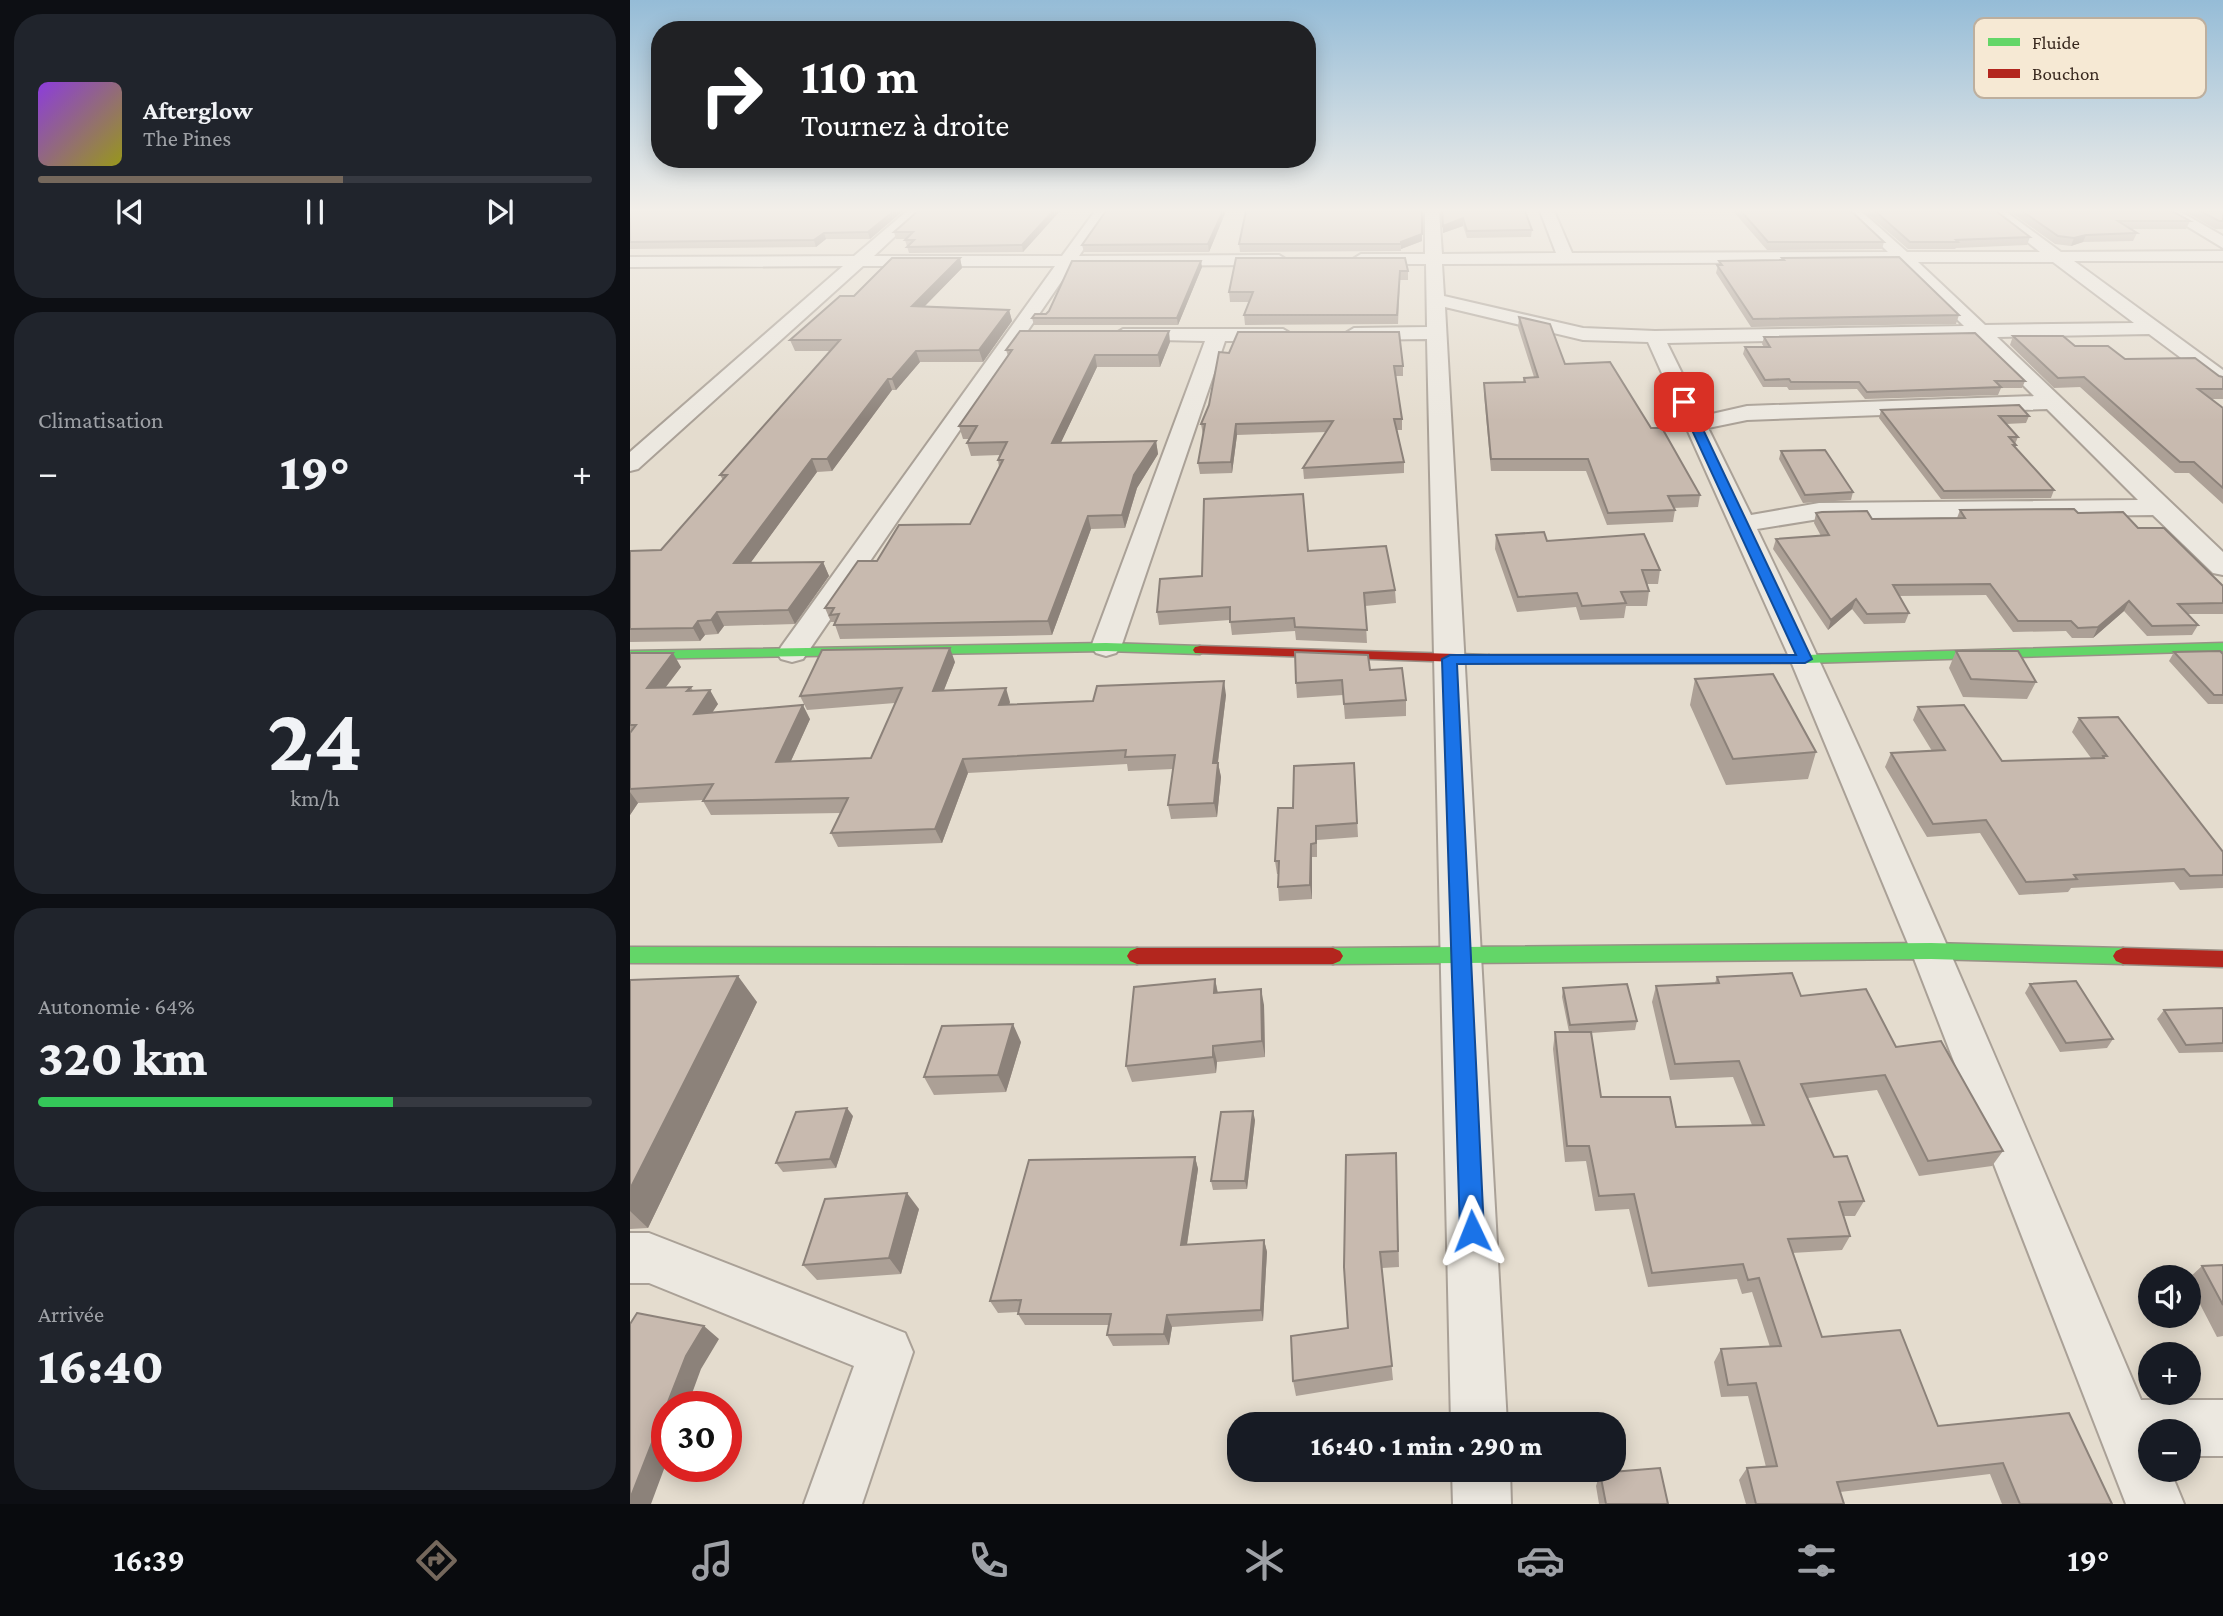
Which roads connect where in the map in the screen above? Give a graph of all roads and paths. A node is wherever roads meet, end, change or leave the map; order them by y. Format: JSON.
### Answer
{"nodes":[{"id":1,"x":835,"y":281,"type":"edge"},
{"id":2,"x":1052,"y":281,"type":"edge"},
{"id":3,"x":1435,"y":281,"type":"edge"},
{"id":4,"x":1929,"y":281,"type":"edge"},
{"id":5,"x":2090,"y":281,"type":"edge"},
{"id":6,"x":1436,"y":316,"type":"junction"},
{"id":7,"x":2154,"y":328,"type":"junction"},
{"id":8,"x":1981,"y":331,"type":"junction"},
{"id":9,"x":1016,"y":334,"type":"junction"},
{"id":10,"x":1043,"y":334,"type":"edge"},
{"id":11,"x":1110,"y":334,"type":"edge"},
{"id":12,"x":1300,"y":334,"type":"edge"},
{"id":13,"x":1341,"y":334,"type":"edge"},
{"id":14,"x":1217,"y":335,"type":"junction"},
{"id":15,"x":1655,"y":337,"type":"junction"},
{"id":16,"x":2223,"y":380,"type":"edge"},
{"id":17,"x":2050,"y":402,"type":"junction"},
{"id":18,"x":1694,"y":424,"type":"junction"},
{"id":19,"x":630,"y":464,"type":"edge"},
{"id":20,"x":2159,"y":507,"type":"junction"},
{"id":21,"x":1743,"y":524,"type":"junction"},
{"id":22,"x":2223,"y":567,"type":"edge"},
{"id":23,"x":1105,"y":647,"type":"junction"},
{"id":24,"x":2223,"y":647,"type":"edge"},
{"id":25,"x":792,"y":653,"type":"junction"},
{"id":26,"x":630,"y":655,"type":"edge"},
{"id":27,"x":1450,"y":659,"type":"junction"},
{"id":28,"x":1805,"y":659,"type":"junction"},
{"id":29,"x":1931,"y":951,"type":"junction"},
{"id":30,"x":630,"y":956,"type":"edge"},
{"id":31,"x":1461,"y":956,"type":"junction"},
{"id":32,"x":2223,"y":958,"type":"edge"},
{"id":33,"x":630,"y":1258,"type":"edge"},
{"id":34,"x":1479,"y":1412,"type":"edge"},
{"id":35,"x":2122,"y":1427,"type":"junction"},
{"id":36,"x":2223,"y":1428,"type":"edge"},
{"id":37,"x":1481,"y":1482,"type":"edge"},
{"id":38,"x":833,"y":1504,"type":"edge"},
{"id":39,"x":1482,"y":1504,"type":"edge"},
{"id":40,"x":2155,"y":1504,"type":"edge"}],
"edges":[{"from":1,"to":19,"type":"street"},
{"from":2,"to":9,"type":"street"},
{"from":3,"to":6,"type":"street"},
{"from":4,"to":8,"type":"street"},
{"from":5,"to":7,"type":"street"},
{"from":6,"to":13,"type":"street"},
{"from":6,"to":15,"type":"street"},
{"from":6,"to":27,"type":"street"},
{"from":7,"to":8,"type":"street"},
{"from":7,"to":16,"type":"street"},
{"from":8,"to":15,"type":"street"},
{"from":8,"to":17,"type":"street"},
{"from":9,"to":10,"type":"street"},
{"from":9,"to":25,"type":"street"},
{"from":11,"to":14,"type":"street"},
{"from":12,"to":14,"type":"street"},
{"from":14,"to":23,"type":"street"},
{"from":15,"to":18,"type":"street"},
{"from":17,"to":18,"type":"street"},
{"from":17,"to":20,"type":"street"},
{"from":18,"to":21,"type":"street"},
{"from":20,"to":21,"type":"street"},
{"from":20,"to":22,"type":"street"},
{"from":21,"to":28,"type":"street"},
{"from":23,"to":25,"type":"street"},
{"from":23,"to":27,"type":"street"},
{"from":24,"to":28,"type":"street"},
{"from":25,"to":26,"type":"street"},
{"from":27,"to":28,"type":"street"},
{"from":27,"to":31,"type":"street"},
{"from":28,"to":29,"type":"street"},
{"from":29,"to":31,"type":"street"},
{"from":29,"to":32,"type":"street"},
{"from":29,"to":35,"type":"street"},
{"from":30,"to":31,"type":"street"},
{"from":31,"to":34,"type":"street"},
{"from":33,"to":38,"type":"street"},
{"from":35,"to":36,"type":"street"},
{"from":35,"to":40,"type":"street"},
{"from":37,"to":39,"type":"street"}]}
